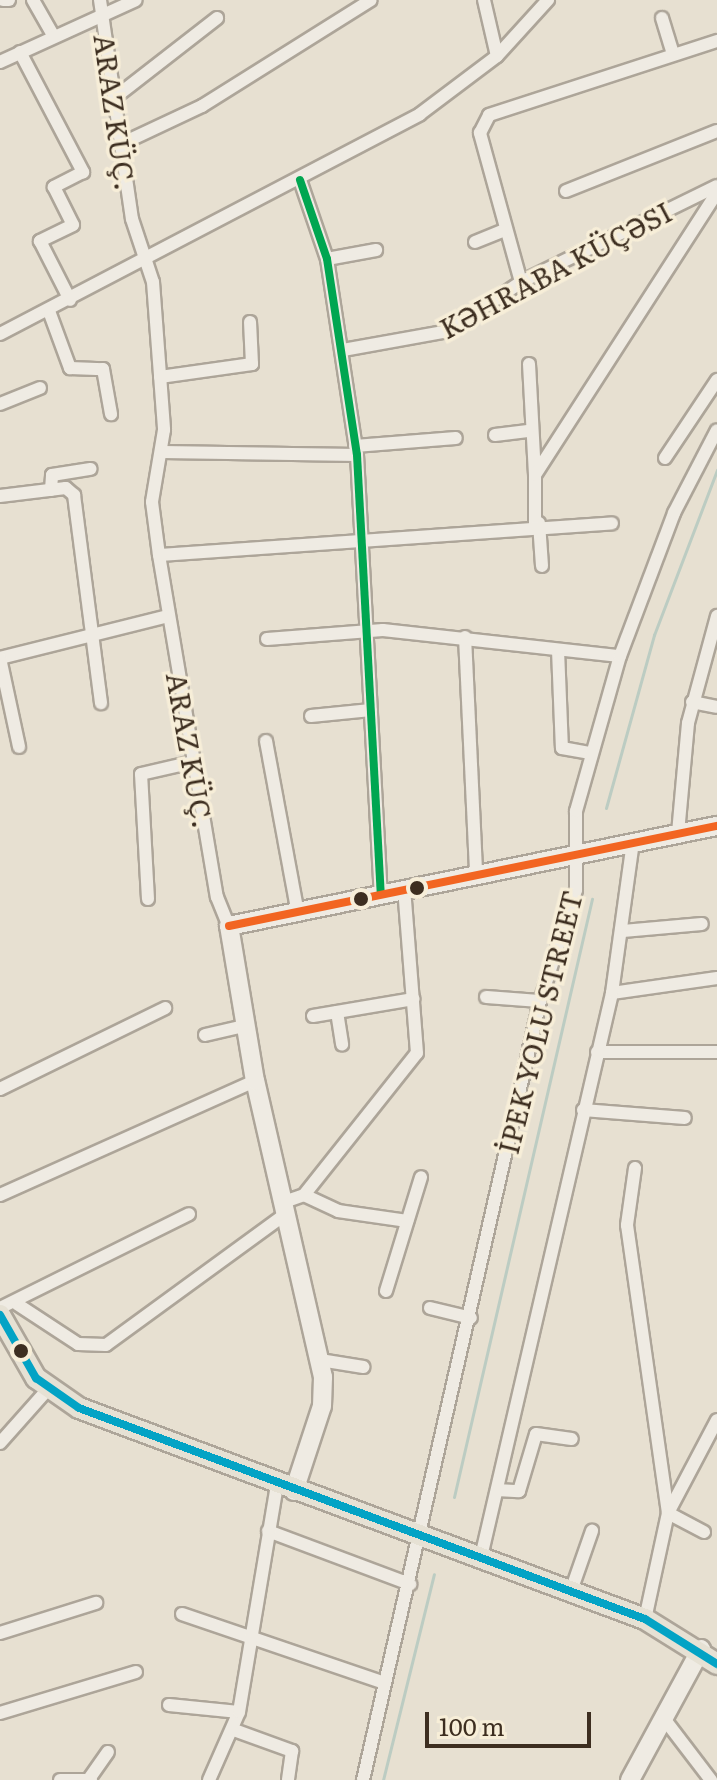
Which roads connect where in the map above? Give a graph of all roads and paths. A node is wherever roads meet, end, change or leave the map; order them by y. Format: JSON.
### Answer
{"nodes":[{"id":1,"x":33,"y":0,"type":"edge"},
{"id":2,"x":136,"y":0,"type":"edge"},
{"id":3,"x":371,"y":0,"type":"edge"},
{"id":4,"x":484,"y":0,"type":"edge"},
{"id":5,"x":548,"y":0,"type":"edge"},
{"id":6,"x":101,"y":5,"type":"edge"},
{"id":7,"x":217,"y":18,"type":"dead end"},
{"id":8,"x":662,"y":18,"type":"dead end"},
{"id":9,"x":53,"y":35,"type":"junction"},
{"id":10,"x":717,"y":41,"type":"edge"},
{"id":11,"x":20,"y":52,"type":"junction"},
{"id":12,"x":673,"y":53,"type":"junction"},
{"id":13,"x":497,"y":56,"type":"junction"},
{"id":14,"x":0,"y":62,"type":"edge"},
{"id":15,"x":113,"y":99,"type":"junction"},
{"id":16,"x":717,"y":131,"type":"edge"},
{"id":17,"x":119,"y":145,"type":"junction"},
{"id":18,"x":300,"y":180,"type":"junction"},
{"id":19,"x":717,"y":186,"type":"edge"},
{"id":20,"x":566,"y":191,"type":"dead end"},
{"id":21,"x":717,"y":193,"type":"edge"},
{"id":22,"x":504,"y":230,"type":"junction"},
{"id":23,"x":475,"y":242,"type":"dead end"},
{"id":24,"x":376,"y":250,"type":"dead end"},
{"id":25,"x":327,"y":259,"type":"junction"},
{"id":26,"x":144,"y":260,"type":"junction"},
{"id":27,"x":521,"y":282,"type":"junction"},
{"id":28,"x":70,"y":300,"type":"junction"},
{"id":29,"x":49,"y":311,"type":"junction"},
{"id":30,"x":250,"y":322,"type":"dead end"},
{"id":31,"x":0,"y":334,"type":"edge"},
{"id":32,"x":343,"y":350,"type":"junction"},
{"id":33,"x":529,"y":364,"type":"dead end"},
{"id":34,"x":160,"y":377,"type":"junction"},
{"id":35,"x":717,"y":380,"type":"edge"},
{"id":36,"x":40,"y":388,"type":"dead end"},
{"id":37,"x":0,"y":404,"type":"edge"},
{"id":38,"x":111,"y":414,"type":"dead end"},
{"id":39,"x":717,"y":430,"type":"edge"},
{"id":40,"x":528,"y":431,"type":"junction"},
{"id":41,"x":495,"y":435,"type":"dead end"},
{"id":42,"x":456,"y":438,"type":"dead end"},
{"id":43,"x":356,"y":451,"type":"junction"},
{"id":44,"x":163,"y":452,"type":"junction"},
{"id":45,"x":665,"y":458,"type":"dead end"},
{"id":46,"x":91,"y":469,"type":"dead end"},
{"id":47,"x":535,"y":475,"type":"junction"},
{"id":48,"x":51,"y":490,"type":"junction"},
{"id":49,"x":0,"y":496,"type":"edge"},
{"id":50,"x":612,"y":523,"type":"dead end"},
{"id":51,"x":537,"y":524,"type":"junction"},
{"id":52,"x":361,"y":537,"type":"junction"},
{"id":53,"x":159,"y":555,"type":"junction"},
{"id":54,"x":542,"y":566,"type":"dead end"},
{"id":55,"x":168,"y":616,"type":"junction"},
{"id":56,"x":717,"y":616,"type":"edge"},
{"id":57,"x":363,"y":630,"type":"junction"},
{"id":58,"x":90,"y":637,"type":"junction"},
{"id":59,"x":465,"y":637,"type":"junction"},
{"id":60,"x":267,"y":639,"type":"dead end"},
{"id":61,"x":558,"y":650,"type":"junction"},
{"id":62,"x":620,"y":656,"type":"junction"},
{"id":63,"x":0,"y":658,"type":"edge"},
{"id":64,"x":692,"y":702,"type":"junction"},
{"id":65,"x":101,"y":703,"type":"dead end"},
{"id":66,"x":717,"y":707,"type":"edge"},
{"id":67,"x":371,"y":710,"type":"junction"},
{"id":68,"x":311,"y":716,"type":"dead end"},
{"id":69,"x":266,"y":741,"type":"dead end"},
{"id":70,"x":19,"y":747,"type":"dead end"},
{"id":71,"x":591,"y":753,"type":"junction"},
{"id":72,"x":193,"y":762,"type":"junction"},
{"id":73,"x":717,"y":826,"type":"edge"},
{"id":74,"x":678,"y":833,"type":"junction"},
{"id":75,"x":633,"y":842,"type":"junction"},
{"id":76,"x":572,"y":855,"type":"junction"},
{"id":77,"x":476,"y":872,"type":"junction"},
{"id":78,"x":404,"y":888,"type":"junction"},
{"id":79,"x":381,"y":893,"type":"junction"},
{"id":80,"x":148,"y":899,"type":"dead end"},
{"id":81,"x":297,"y":908,"type":"junction"},
{"id":82,"x":702,"y":924,"type":"dead end"},
{"id":83,"x":229,"y":926,"type":"junction"},
{"id":84,"x":623,"y":931,"type":"junction"},
{"id":85,"x":717,"y":978,"type":"edge"},
{"id":86,"x":612,"y":993,"type":"junction"},
{"id":87,"x":486,"y":997,"type":"dead end"},
{"id":88,"x":414,"y":999,"type":"junction"},
{"id":89,"x":540,"y":1001,"type":"junction"},
{"id":90,"x":165,"y":1008,"type":"dead end"},
{"id":91,"x":337,"y":1012,"type":"junction"},
{"id":92,"x":313,"y":1016,"type":"dead end"},
{"id":93,"x":244,"y":1026,"type":"junction"},
{"id":94,"x":205,"y":1035,"type":"dead end"},
{"id":95,"x":342,"y":1045,"type":"dead end"},
{"id":96,"x":597,"y":1052,"type":"junction"},
{"id":97,"x":717,"y":1052,"type":"edge"},
{"id":98,"x":255,"y":1081,"type":"junction"},
{"id":99,"x":0,"y":1089,"type":"edge"},
{"id":100,"x":583,"y":1110,"type":"junction"},
{"id":101,"x":685,"y":1118,"type":"dead end"},
{"id":102,"x":635,"y":1168,"type":"dead end"},
{"id":103,"x":421,"y":1177,"type":"dead end"},
{"id":104,"x":0,"y":1195,"type":"edge"},
{"id":105,"x":304,"y":1195,"type":"junction"},
{"id":106,"x":284,"y":1209,"type":"junction"},
{"id":107,"x":189,"y":1214,"type":"dead end"},
{"id":108,"x":407,"y":1221,"type":"junction"},
{"id":109,"x":386,"y":1291,"type":"dead end"},
{"id":110,"x":0,"y":1308,"type":"edge"},
{"id":111,"x":430,"y":1308,"type":"dead end"},
{"id":112,"x":8,"y":1310,"type":"edge"},
{"id":113,"x":471,"y":1318,"type":"junction"},
{"id":114,"x":320,"y":1360,"type":"junction"},
{"id":115,"x":363,"y":1367,"type":"dead end"},
{"id":116,"x":48,"y":1389,"type":"junction"},
{"id":117,"x":716,"y":1424,"type":"edge"},
{"id":118,"x":572,"y":1439,"type":"dead end"},
{"id":119,"x":0,"y":1443,"type":"edge"},
{"id":120,"x":286,"y":1488,"type":"junction"},
{"id":121,"x":497,"y":1490,"type":"junction"},
{"id":122,"x":668,"y":1513,"type":"junction"},
{"id":123,"x":268,"y":1531,"type":"junction"},
{"id":124,"x":592,"y":1531,"type":"dead end"},
{"id":125,"x":704,"y":1532,"type":"dead end"},
{"id":126,"x":419,"y":1536,"type":"junction"},
{"id":127,"x":481,"y":1557,"type":"junction"},
{"id":128,"x":410,"y":1584,"type":"junction"},
{"id":129,"x":571,"y":1591,"type":"junction"},
{"id":130,"x":96,"y":1603,"type":"dead end"},
{"id":131,"x":182,"y":1614,"type":"dead end"},
{"id":132,"x":645,"y":1619,"type":"junction"},
{"id":133,"x":0,"y":1633,"type":"edge"},
{"id":134,"x":248,"y":1639,"type":"junction"},
{"id":135,"x":713,"y":1659,"type":"edge"},
{"id":136,"x":136,"y":1672,"type":"dead end"},
{"id":137,"x":382,"y":1682,"type":"junction"},
{"id":138,"x":169,"y":1705,"type":"dead end"},
{"id":139,"x":239,"y":1712,"type":"junction"},
{"id":140,"x":0,"y":1713,"type":"edge"},
{"id":141,"x":662,"y":1716,"type":"junction"},
{"id":142,"x":234,"y":1730,"type":"junction"},
{"id":143,"x":108,"y":1752,"type":"dead end"},
{"id":144,"x":60,"y":1780,"type":"edge"},
{"id":145,"x":90,"y":1780,"type":"edge"},
{"id":146,"x":209,"y":1780,"type":"edge"},
{"id":147,"x":288,"y":1780,"type":"edge"},
{"id":148,"x":363,"y":1780,"type":"edge"},
{"id":149,"x":630,"y":1780,"type":"edge"},
{"id":150,"x":711,"y":1780,"type":"edge"}],
"edges":[{"from":1,"to":9,"type":"street"},
{"from":2,"to":6,"type":"street"},
{"from":3,"to":17,"type":"street"},
{"from":4,"to":13,"type":"street"},
{"from":5,"to":13,"type":"street"},
{"from":6,"to":9,"type":"street"},
{"from":6,"to":15,"type":"street","name":"ARAZ KÜÇ."},
{"from":7,"to":15,"type":"street"},
{"from":8,"to":12,"type":"street"},
{"from":9,"to":11,"type":"street"},
{"from":10,"to":12,"type":"street"},
{"from":11,"to":14,"type":"street"},
{"from":11,"to":28,"type":"street"},
{"from":12,"to":22,"type":"street"},
{"from":13,"to":18,"type":"street"},
{"from":15,"to":17,"type":"street","name":"ARAZ KÜÇ."},
{"from":16,"to":20,"type":"street"},
{"from":17,"to":26,"type":"street","name":"ARAZ KÜÇ."},
{"from":18,"to":25,"type":"street"},
{"from":18,"to":26,"type":"street"},
{"from":19,"to":27,"type":"street","name":"KƏHRABA KÜÇƏSI"},
{"from":21,"to":47,"type":"street"},
{"from":22,"to":23,"type":"street"},
{"from":22,"to":27,"type":"street"},
{"from":24,"to":25,"type":"street"},
{"from":25,"to":32,"type":"street"},
{"from":26,"to":28,"type":"street"},
{"from":26,"to":34,"type":"street","name":"ARAZ KÜÇ."},
{"from":27,"to":32,"type":"street","name":"KƏHRABA KÜÇƏSI"},
{"from":28,"to":29,"type":"street"},
{"from":29,"to":31,"type":"street"},
{"from":29,"to":38,"type":"street"},
{"from":30,"to":34,"type":"street"},
{"from":32,"to":43,"type":"street"},
{"from":33,"to":40,"type":"street"},
{"from":34,"to":44,"type":"street","name":"ARAZ KÜÇ."},
{"from":35,"to":45,"type":"street"},
{"from":36,"to":37,"type":"street"},
{"from":39,"to":62,"type":"street","name":"İPEK YOLU STREET"},
{"from":40,"to":41,"type":"street"},
{"from":40,"to":47,"type":"street"},
{"from":42,"to":43,"type":"street"},
{"from":43,"to":44,"type":"street"},
{"from":43,"to":52,"type":"street"},
{"from":44,"to":53,"type":"street","name":"ARAZ KÜÇ."},
{"from":46,"to":48,"type":"street"},
{"from":47,"to":51,"type":"street"},
{"from":48,"to":49,"type":"street"},
{"from":48,"to":58,"type":"street"},
{"from":50,"to":51,"type":"street"},
{"from":51,"to":52,"type":"street"},
{"from":51,"to":54,"type":"street"},
{"from":52,"to":53,"type":"street"},
{"from":52,"to":57,"type":"street"},
{"from":53,"to":55,"type":"street","name":"ARAZ KÜÇ."},
{"from":55,"to":58,"type":"street"},
{"from":55,"to":72,"type":"street","name":"ARAZ KÜÇ."},
{"from":56,"to":64,"type":"street"},
{"from":57,"to":59,"type":"street"},
{"from":57,"to":60,"type":"street"},
{"from":57,"to":67,"type":"street"},
{"from":58,"to":63,"type":"street"},
{"from":58,"to":65,"type":"street"},
{"from":59,"to":61,"type":"street"},
{"from":59,"to":77,"type":"street"},
{"from":61,"to":62,"type":"street"},
{"from":61,"to":71,"type":"street"},
{"from":62,"to":71,"type":"street","name":"İPEK YOLU STREET"},
{"from":63,"to":70,"type":"street"},
{"from":64,"to":66,"type":"street"},
{"from":64,"to":74,"type":"street"},
{"from":67,"to":68,"type":"street"},
{"from":67,"to":79,"type":"street"},
{"from":69,"to":81,"type":"street"},
{"from":71,"to":76,"type":"street","name":"İPEK YOLU STREET"},
{"from":72,"to":80,"type":"street"},
{"from":72,"to":83,"type":"street","name":"ARAZ KÜÇ."},
{"from":73,"to":74,"type":"street"},
{"from":74,"to":75,"type":"street"},
{"from":75,"to":76,"type":"street"},
{"from":75,"to":84,"type":"street"},
{"from":76,"to":77,"type":"street"},
{"from":76,"to":89,"type":"street","name":"İPEK YOLU STREET"},
{"from":77,"to":78,"type":"street"},
{"from":78,"to":79,"type":"street"},
{"from":78,"to":88,"type":"street"},
{"from":79,"to":81,"type":"street"},
{"from":81,"to":83,"type":"street"},
{"from":82,"to":84,"type":"street"},
{"from":83,"to":93,"type":"street","name":"ARAZ KÜÇ."},
{"from":84,"to":86,"type":"street"},
{"from":85,"to":86,"type":"street"},
{"from":86,"to":96,"type":"street"},
{"from":87,"to":89,"type":"street"},
{"from":88,"to":91,"type":"street"},
{"from":88,"to":105,"type":"street"},
{"from":89,"to":113,"type":"street","name":"İPEK YOLU STREET"},
{"from":90,"to":99,"type":"street"},
{"from":91,"to":92,"type":"street"},
{"from":91,"to":95,"type":"street"},
{"from":93,"to":94,"type":"street"},
{"from":93,"to":98,"type":"street","name":"ARAZ KÜÇ."},
{"from":96,"to":97,"type":"street"},
{"from":96,"to":100,"type":"street"},
{"from":98,"to":104,"type":"street"},
{"from":98,"to":106,"type":"street","name":"ARAZ KÜÇ."},
{"from":100,"to":101,"type":"street"},
{"from":100,"to":121,"type":"street"},
{"from":102,"to":122,"type":"street"},
{"from":103,"to":108,"type":"street"},
{"from":105,"to":106,"type":"street"},
{"from":105,"to":108,"type":"street"},
{"from":106,"to":112,"type":"street"},
{"from":106,"to":114,"type":"street","name":"ARAZ KÜÇ."},
{"from":107,"to":112,"type":"street"},
{"from":108,"to":109,"type":"street"},
{"from":110,"to":112,"type":"street"},
{"from":111,"to":113,"type":"street"},
{"from":112,"to":116,"type":"main road"},
{"from":113,"to":126,"type":"street","name":"İPEK YOLU STREET"},
{"from":114,"to":115,"type":"street"},
{"from":114,"to":120,"type":"street","name":"ARAZ KÜÇ."},
{"from":116,"to":119,"type":"street"},
{"from":116,"to":120,"type":"main road"},
{"from":117,"to":122,"type":"street"},
{"from":118,"to":121,"type":"street"},
{"from":120,"to":123,"type":"street"},
{"from":120,"to":126,"type":"main road"},
{"from":121,"to":127,"type":"street"},
{"from":122,"to":125,"type":"street"},
{"from":122,"to":132,"type":"street"},
{"from":123,"to":128,"type":"street"},
{"from":123,"to":134,"type":"street"},
{"from":124,"to":129,"type":"street"},
{"from":126,"to":127,"type":"main road"},
{"from":126,"to":128,"type":"street","name":"İPEK YOLU STREET"},
{"from":127,"to":129,"type":"main road"},
{"from":128,"to":137,"type":"street","name":"İPEK YOLU STREET"},
{"from":129,"to":132,"type":"main road"},
{"from":130,"to":133,"type":"street"},
{"from":131,"to":134,"type":"street"},
{"from":132,"to":135,"type":"main road"},
{"from":134,"to":137,"type":"street"},
{"from":134,"to":139,"type":"street"},
{"from":135,"to":141,"type":"street"},
{"from":136,"to":140,"type":"street"},
{"from":137,"to":148,"type":"street","name":"İPEK YOLU STREET"},
{"from":138,"to":139,"type":"street"},
{"from":139,"to":142,"type":"street"},
{"from":141,"to":149,"type":"street"},
{"from":141,"to":150,"type":"street"},
{"from":142,"to":146,"type":"street"},
{"from":142,"to":147,"type":"street"},
{"from":143,"to":145,"type":"street"},
{"from":144,"to":145,"type":"street"}]}
